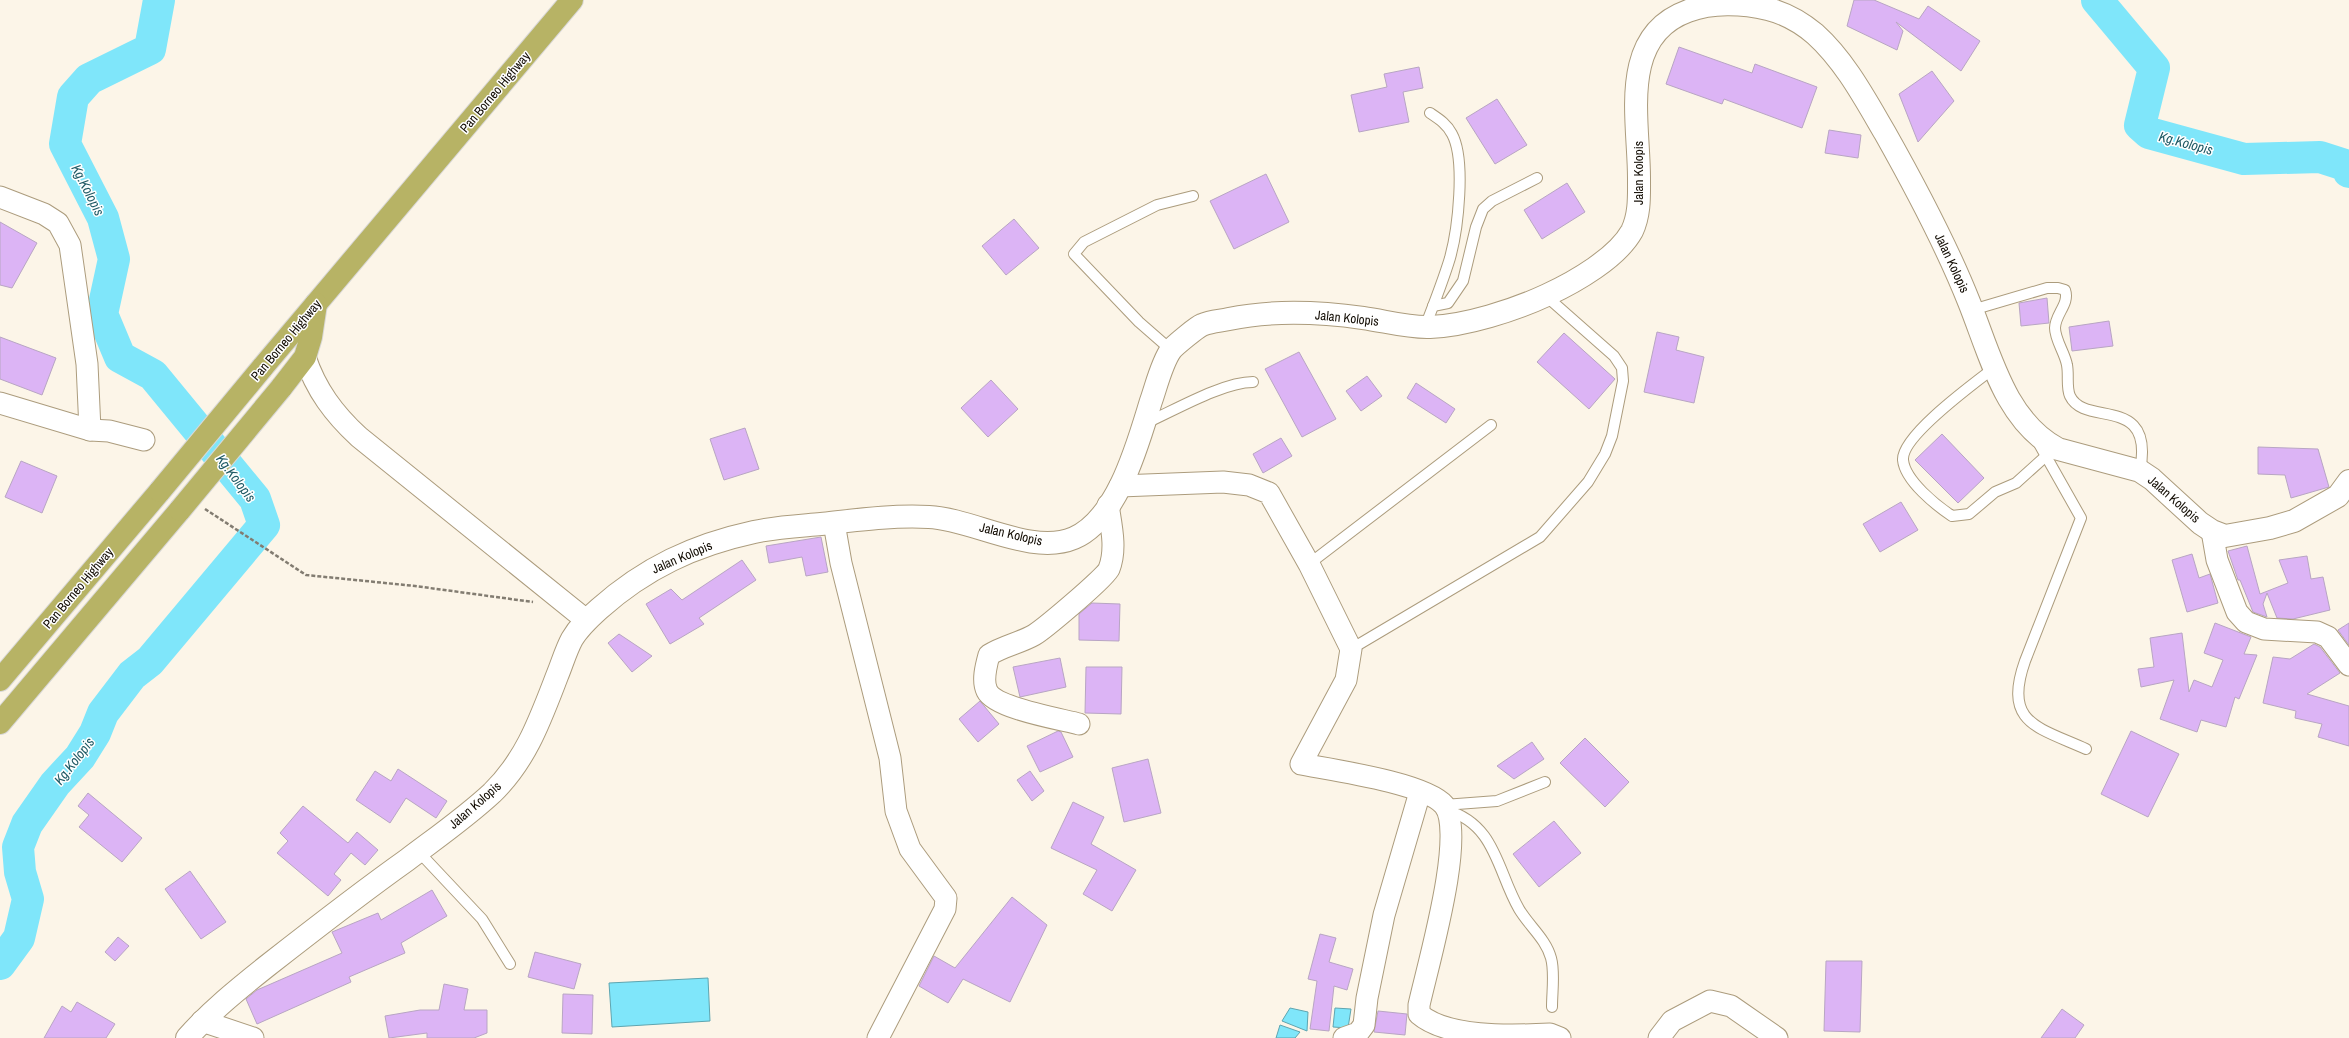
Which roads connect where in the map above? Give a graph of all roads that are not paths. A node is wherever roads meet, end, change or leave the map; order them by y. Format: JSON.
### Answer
{"nodes":[{"id":1,"x":572,"y":0,"type":"edge"},
{"id":2,"x":1430,"y":113,"type":"dead end"},
{"id":3,"x":1537,"y":178,"type":"dead end"},
{"id":4,"x":1193,"y":196,"type":"dead end"},
{"id":5,"x":0,"y":197,"type":"edge"},
{"id":6,"x":1546,"y":296,"type":"junction"},
{"id":7,"x":316,"y":304,"type":"junction"},
{"id":8,"x":1433,"y":306,"type":"junction"},
{"id":9,"x":1972,"y":310,"type":"junction"},
{"id":10,"x":1425,"y":328,"type":"junction"},
{"id":11,"x":1171,"y":350,"type":"junction"},
{"id":12,"x":305,"y":357,"type":"junction"},
{"id":13,"x":1994,"y":368,"type":"junction"},
{"id":14,"x":1253,"y":382,"type":"dead end"},
{"id":15,"x":0,"y":403,"type":"edge"},
{"id":16,"x":1144,"y":423,"type":"junction"},
{"id":17,"x":1492,"y":425,"type":"dead end"},
{"id":18,"x":100,"y":430,"type":"junction"},
{"id":19,"x":2034,"y":433,"type":"junction"},
{"id":20,"x":144,"y":440,"type":"dead end"},
{"id":21,"x":2046,"y":456,"type":"junction"},
{"id":22,"x":2140,"y":471,"type":"junction"},
{"id":23,"x":1120,"y":486,"type":"junction"},
{"id":24,"x":2345,"y":495,"type":"edge"},
{"id":25,"x":1108,"y":505,"type":"junction"},
{"id":26,"x":834,"y":523,"type":"junction"},
{"id":27,"x":2212,"y":531,"type":"junction"},
{"id":28,"x":1309,"y":564,"type":"junction"},
{"id":29,"x":586,"y":620,"type":"junction"},
{"id":30,"x":1351,"y":649,"type":"junction"},
{"id":31,"x":2349,"y":665,"type":"edge"},
{"id":32,"x":0,"y":680,"type":"edge"},
{"id":33,"x":0,"y":723,"type":"edge"},
{"id":34,"x":1079,"y":724,"type":"dead end"},
{"id":35,"x":2086,"y":748,"type":"dead end"},
{"id":36,"x":1544,"y":782,"type":"dead end"},
{"id":37,"x":1420,"y":792,"type":"junction"},
{"id":38,"x":1445,"y":808,"type":"junction"},
{"id":39,"x":418,"y":852,"type":"junction"},
{"id":40,"x":510,"y":964,"type":"dead end"},
{"id":41,"x":1552,"y":1007,"type":"dead end"},
{"id":42,"x":202,"y":1021,"type":"junction"},
{"id":43,"x":1350,"y":1037,"type":"edge"},
{"id":44,"x":187,"y":1038,"type":"edge"},
{"id":45,"x":253,"y":1038,"type":"edge"},
{"id":46,"x":878,"y":1038,"type":"edge"},
{"id":47,"x":1560,"y":1038,"type":"edge"},
{"id":48,"x":1659,"y":1038,"type":"edge"},
{"id":49,"x":1777,"y":1038,"type":"edge"}],
"edges":[{"from":1,"to":7,"type":"highway","name":"Pan Borneo Highway"},
{"from":2,"to":8,"type":"lane"},
{"from":3,"to":8,"type":"lane"},
{"from":4,"to":11,"type":"lane"},
{"from":5,"to":18,"type":"street"},
{"from":6,"to":9,"type":"street","name":"Jalan Kolopis"},
{"from":6,"to":10,"type":"street","name":"Jalan Kolopis"},
{"from":6,"to":30,"type":"lane"},
{"from":7,"to":12,"type":"highway"},
{"from":7,"to":32,"type":"highway","name":"Pan Borneo Highway","bridge":true},
{"from":8,"to":10,"type":"lane"},
{"from":9,"to":13,"type":"street","name":"Jalan Kolopis"},
{"from":9,"to":22,"type":"lane"},
{"from":10,"to":11,"type":"street","name":"Jalan Kolopis"},
{"from":11,"to":16,"type":"street","name":"Jalan Kolopis"},
{"from":12,"to":29,"type":"street"},
{"from":12,"to":33,"type":"highway","bridge":true},
{"from":13,"to":19,"type":"street","name":"Jalan Kolopis"},
{"from":13,"to":21,"type":"lane"},
{"from":14,"to":16,"type":"lane"},
{"from":15,"to":18,"type":"street"},
{"from":16,"to":23,"type":"street","name":"Jalan Kolopis"},
{"from":17,"to":28,"type":"lane"},
{"from":18,"to":20,"type":"street"},
{"from":19,"to":21,"type":"lane"},
{"from":19,"to":22,"type":"street","name":"Jalan Kolopis"},
{"from":21,"to":35,"type":"lane"},
{"from":22,"to":27,"type":"street","name":"Jalan Kolopis"},
{"from":23,"to":25,"type":"street","name":"Jalan Kolopis"},
{"from":23,"to":28,"type":"street"},
{"from":24,"to":27,"type":"street","name":"Jalan Kolopis"},
{"from":25,"to":26,"type":"street","name":"Jalan Kolopis"},
{"from":25,"to":34,"type":"street"},
{"from":26,"to":29,"type":"street","name":"Jalan Kolopis"},
{"from":26,"to":46,"type":"street"},
{"from":27,"to":31,"type":"street"},
{"from":28,"to":30,"type":"street"},
{"from":29,"to":39,"type":"street","name":"Jalan Kolopis"},
{"from":30,"to":37,"type":"street"},
{"from":36,"to":38,"type":"lane"},
{"from":37,"to":38,"type":"street"},
{"from":37,"to":43,"type":"street"},
{"from":38,"to":41,"type":"lane"},
{"from":38,"to":47,"type":"street"},
{"from":39,"to":40,"type":"lane"},
{"from":39,"to":42,"type":"street","name":"Jalan Kolopis"},
{"from":42,"to":44,"type":"street","name":"Jalan Kolopis"},
{"from":42,"to":45,"type":"street"},
{"from":48,"to":49,"type":"street"}]}
